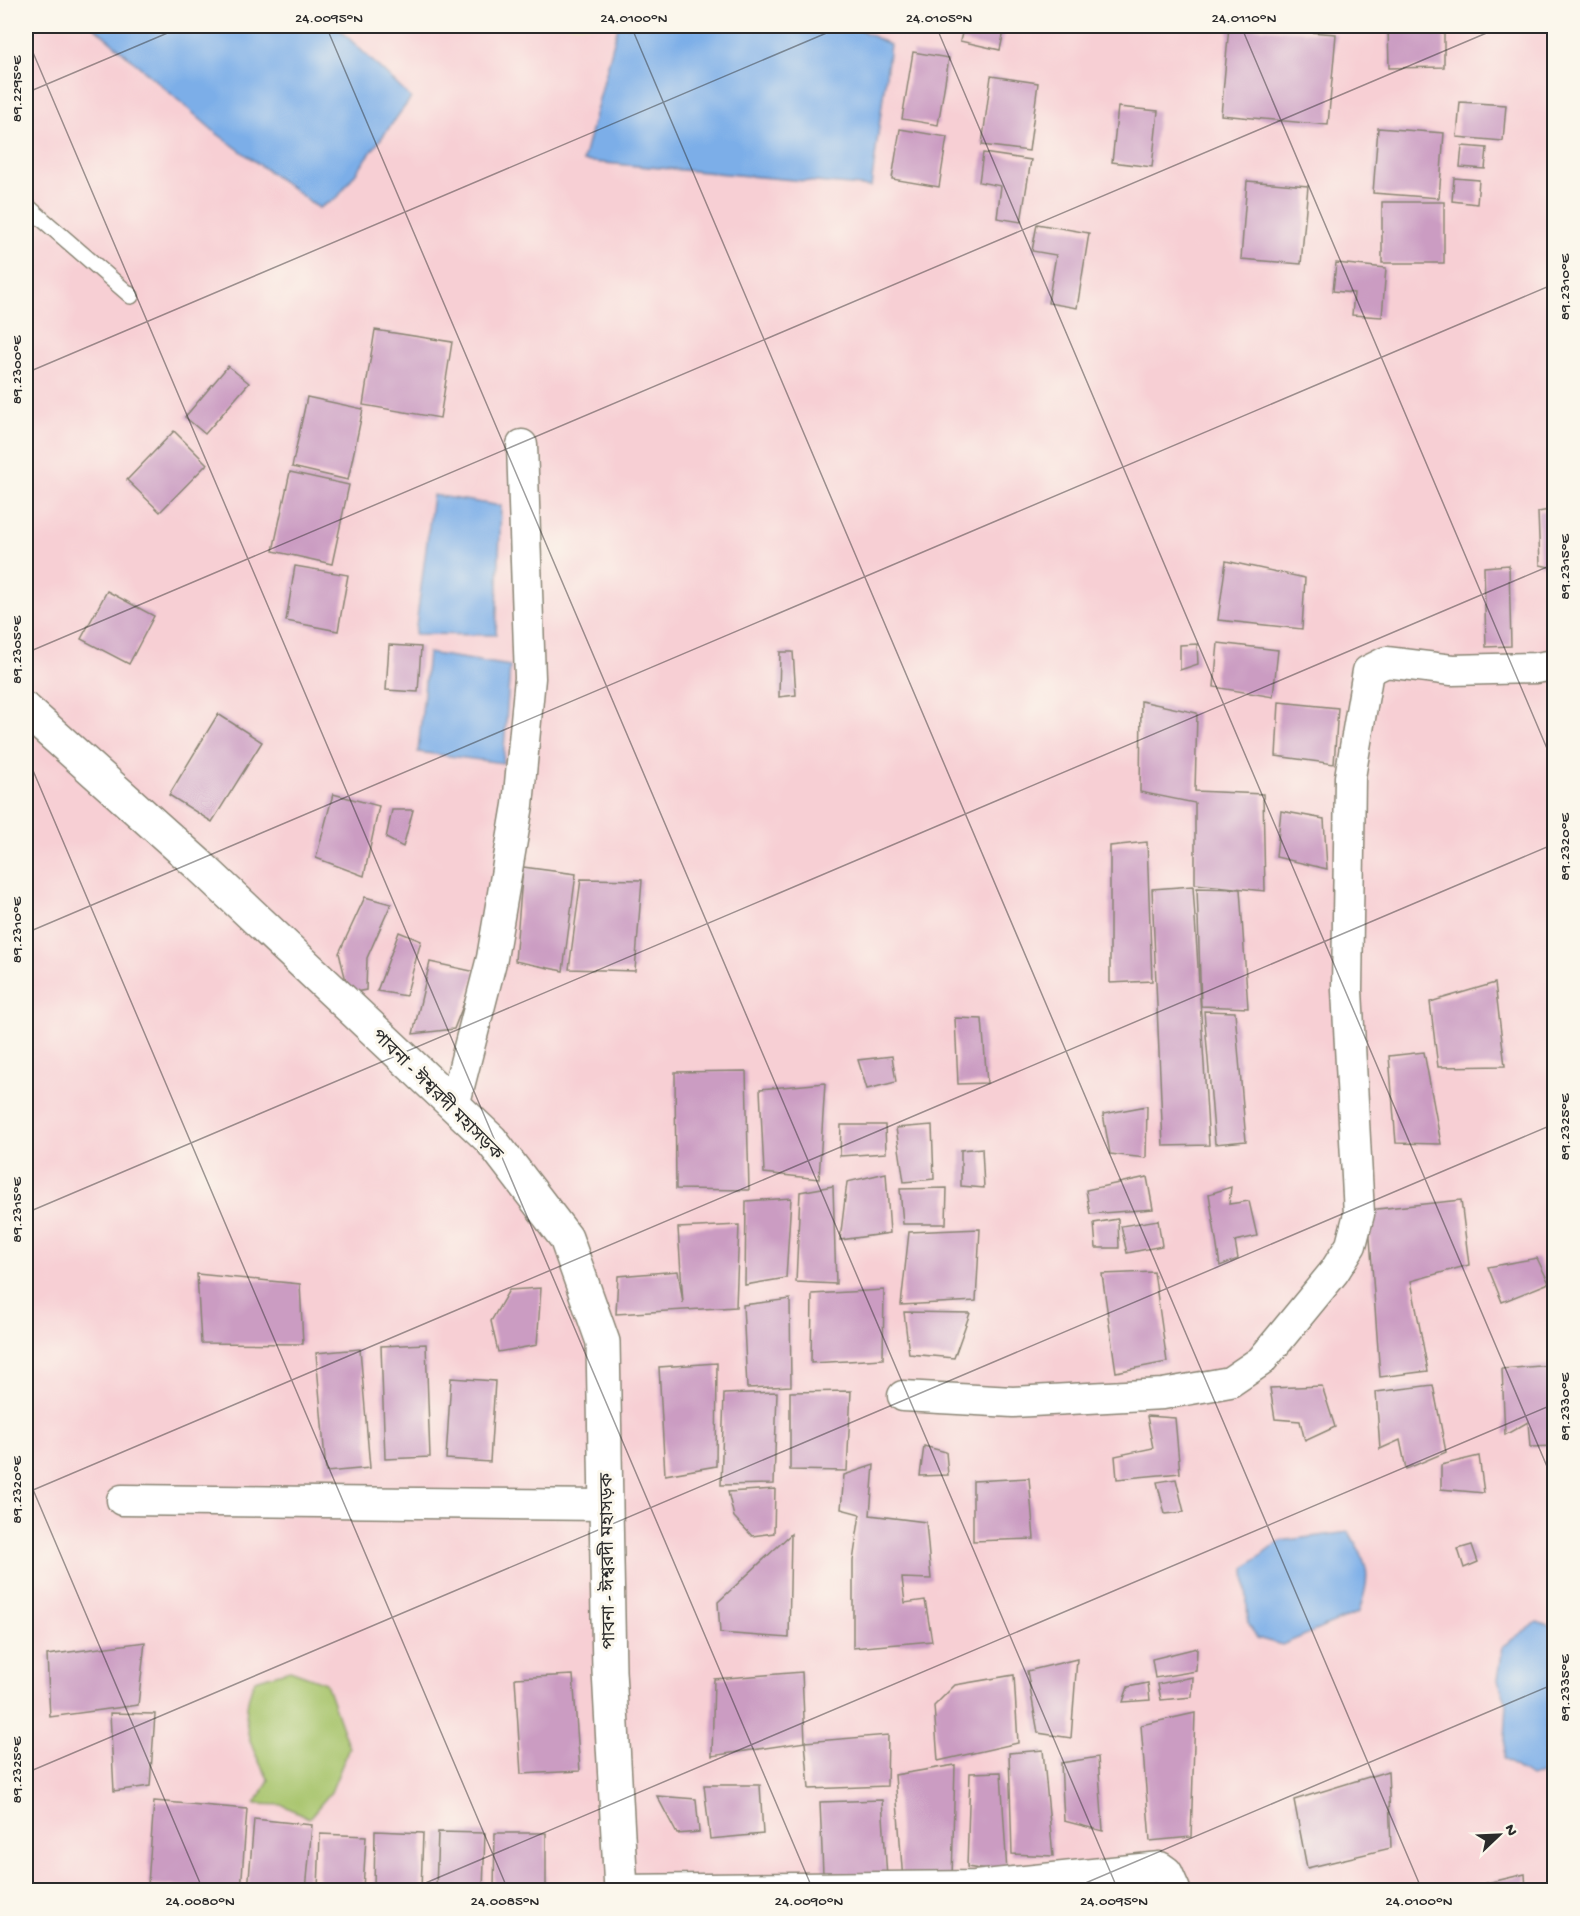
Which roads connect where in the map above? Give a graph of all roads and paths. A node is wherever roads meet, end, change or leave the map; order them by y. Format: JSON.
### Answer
{"nodes":[{"id":1,"x":26,"y":205,"type":"edge"},
{"id":2,"x":131,"y":296,"type":"dead end"},
{"id":3,"x":522,"y":445,"type":"dead end"},
{"id":4,"x":1554,"y":664,"type":"edge"},
{"id":5,"x":26,"y":710,"type":"edge"},
{"id":6,"x":454,"y":1106,"type":"junction"},
{"id":7,"x":903,"y":1396,"type":"dead end"},
{"id":8,"x":122,"y":1500,"type":"dead end"},
{"id":9,"x":606,"y":1504,"type":"junction"},
{"id":10,"x":621,"y":1890,"type":"edge"},
{"id":11,"x":1175,"y":1890,"type":"edge"}],
"edges":[{"from":1,"to":2,"type":"lane"},
{"from":3,"to":6,"type":"street"},
{"from":4,"to":7,"type":"street"},
{"from":5,"to":6,"type":"main road","name":"পাবনা - ঈশ্বরদী মহাসড়ক"},
{"from":6,"to":9,"type":"main road","name":"পাবনা - ঈশ্বরদী মহাসড়ক"},
{"from":8,"to":9,"type":"street"},
{"from":9,"to":10,"type":"main road","name":"পাবনা - ঈশ্বরদী মহাসড়ক"},
{"from":10,"to":11,"type":"street"}]}
